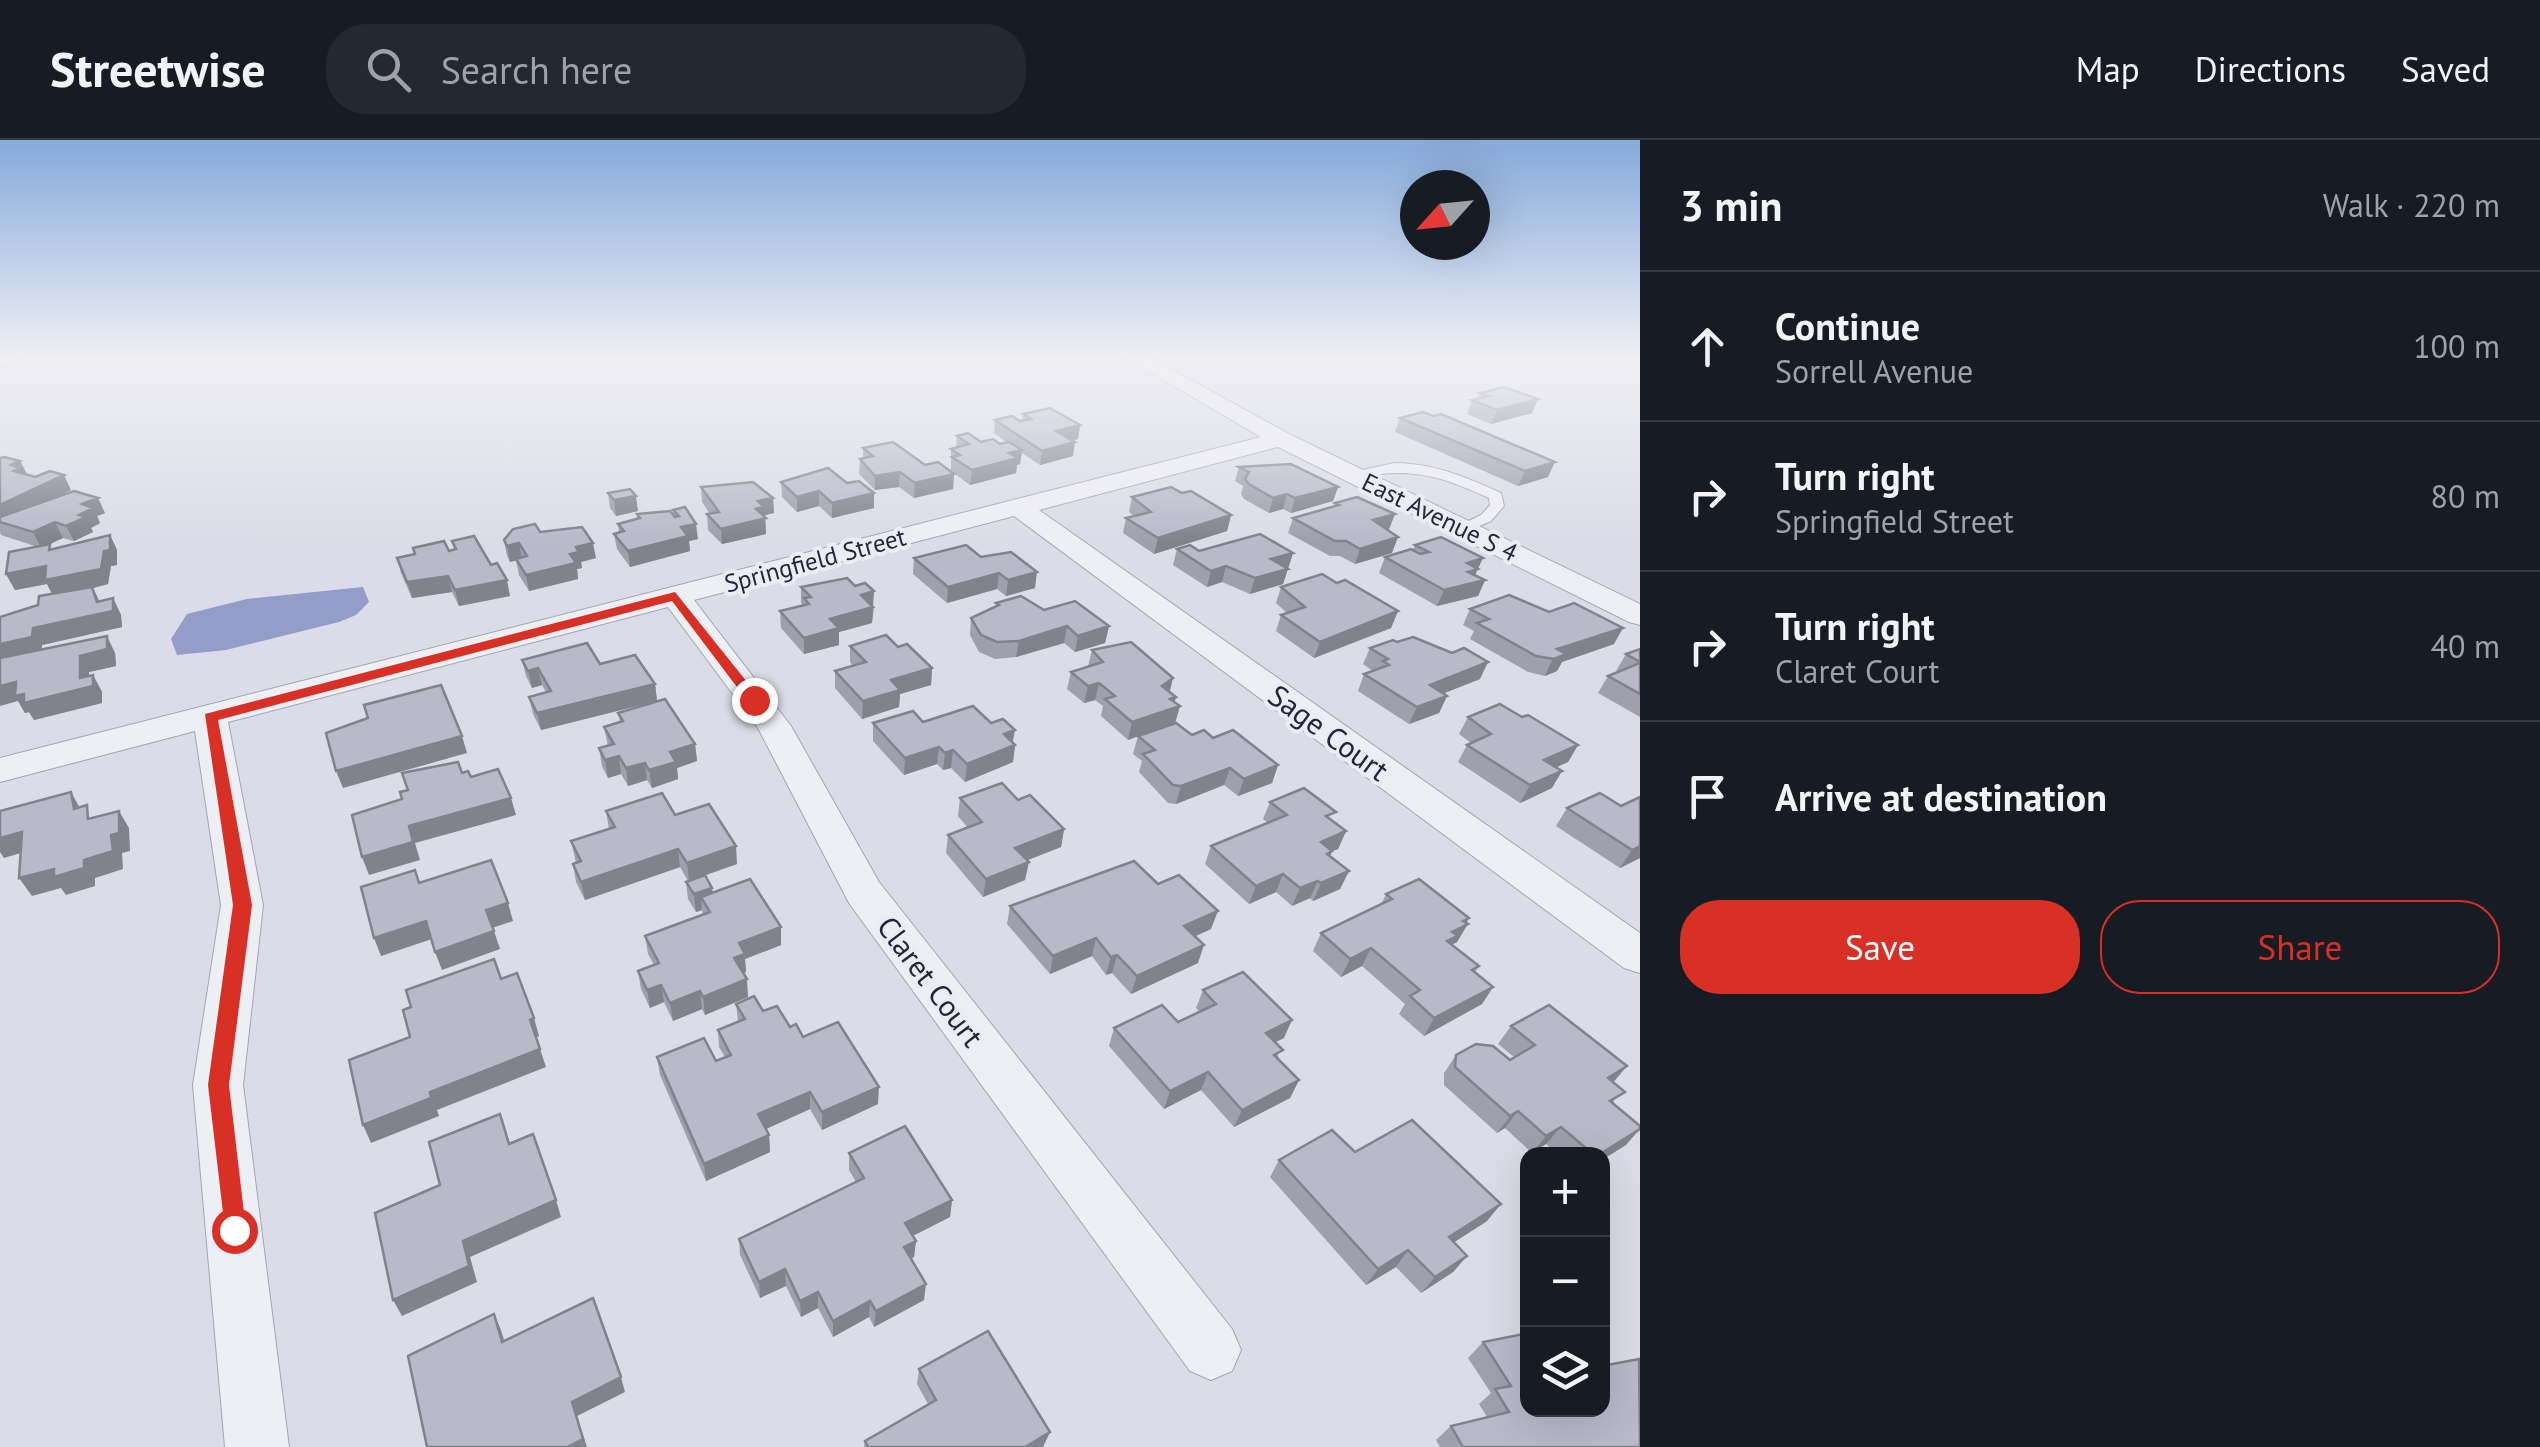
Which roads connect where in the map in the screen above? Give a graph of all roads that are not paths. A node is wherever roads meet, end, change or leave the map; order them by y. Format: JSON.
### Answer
{"nodes":[{"id":1,"x":1245,"y":419,"type":"edge"},
{"id":2,"x":1281,"y":439,"type":"junction"},
{"id":3,"x":1352,"y":474,"type":"junction"},
{"id":4,"x":1018,"y":507,"type":"junction"},
{"id":5,"x":1463,"y":529,"type":"junction"},
{"id":6,"x":675,"y":596,"type":"junction"},
{"id":7,"x":1640,"y":616,"type":"edge"},
{"id":8,"x":210,"y":718,"type":"junction"},
{"id":9,"x":0,"y":770,"type":"edge"},
{"id":10,"x":1640,"y":956,"type":"edge"},
{"id":11,"x":1211,"y":1350,"type":"dead end"},
{"id":12,"x":257,"y":1447,"type":"edge"}],
"edges":[{"from":1,"to":2,"type":"street","name":"East Avenue S 4"},
{"from":2,"to":3,"type":"street","name":"East Avenue S 4"},
{"from":2,"to":4,"type":"street","name":"Springfield Street"},
{"from":3,"to":5,"type":"street","name":"East Avenue S 4"},
{"from":3,"to":5,"type":"lane"},
{"from":4,"to":6,"type":"street","name":"Springfield Street"},
{"from":4,"to":10,"type":"street","name":"Sage Court"},
{"from":5,"to":7,"type":"street","name":"East Avenue S 4"},
{"from":6,"to":8,"type":"street","name":"Springfield Street"},
{"from":6,"to":11,"type":"street","name":"Claret Court"},
{"from":8,"to":9,"type":"street","name":"Springfield Street"},
{"from":8,"to":12,"type":"street"}]}
